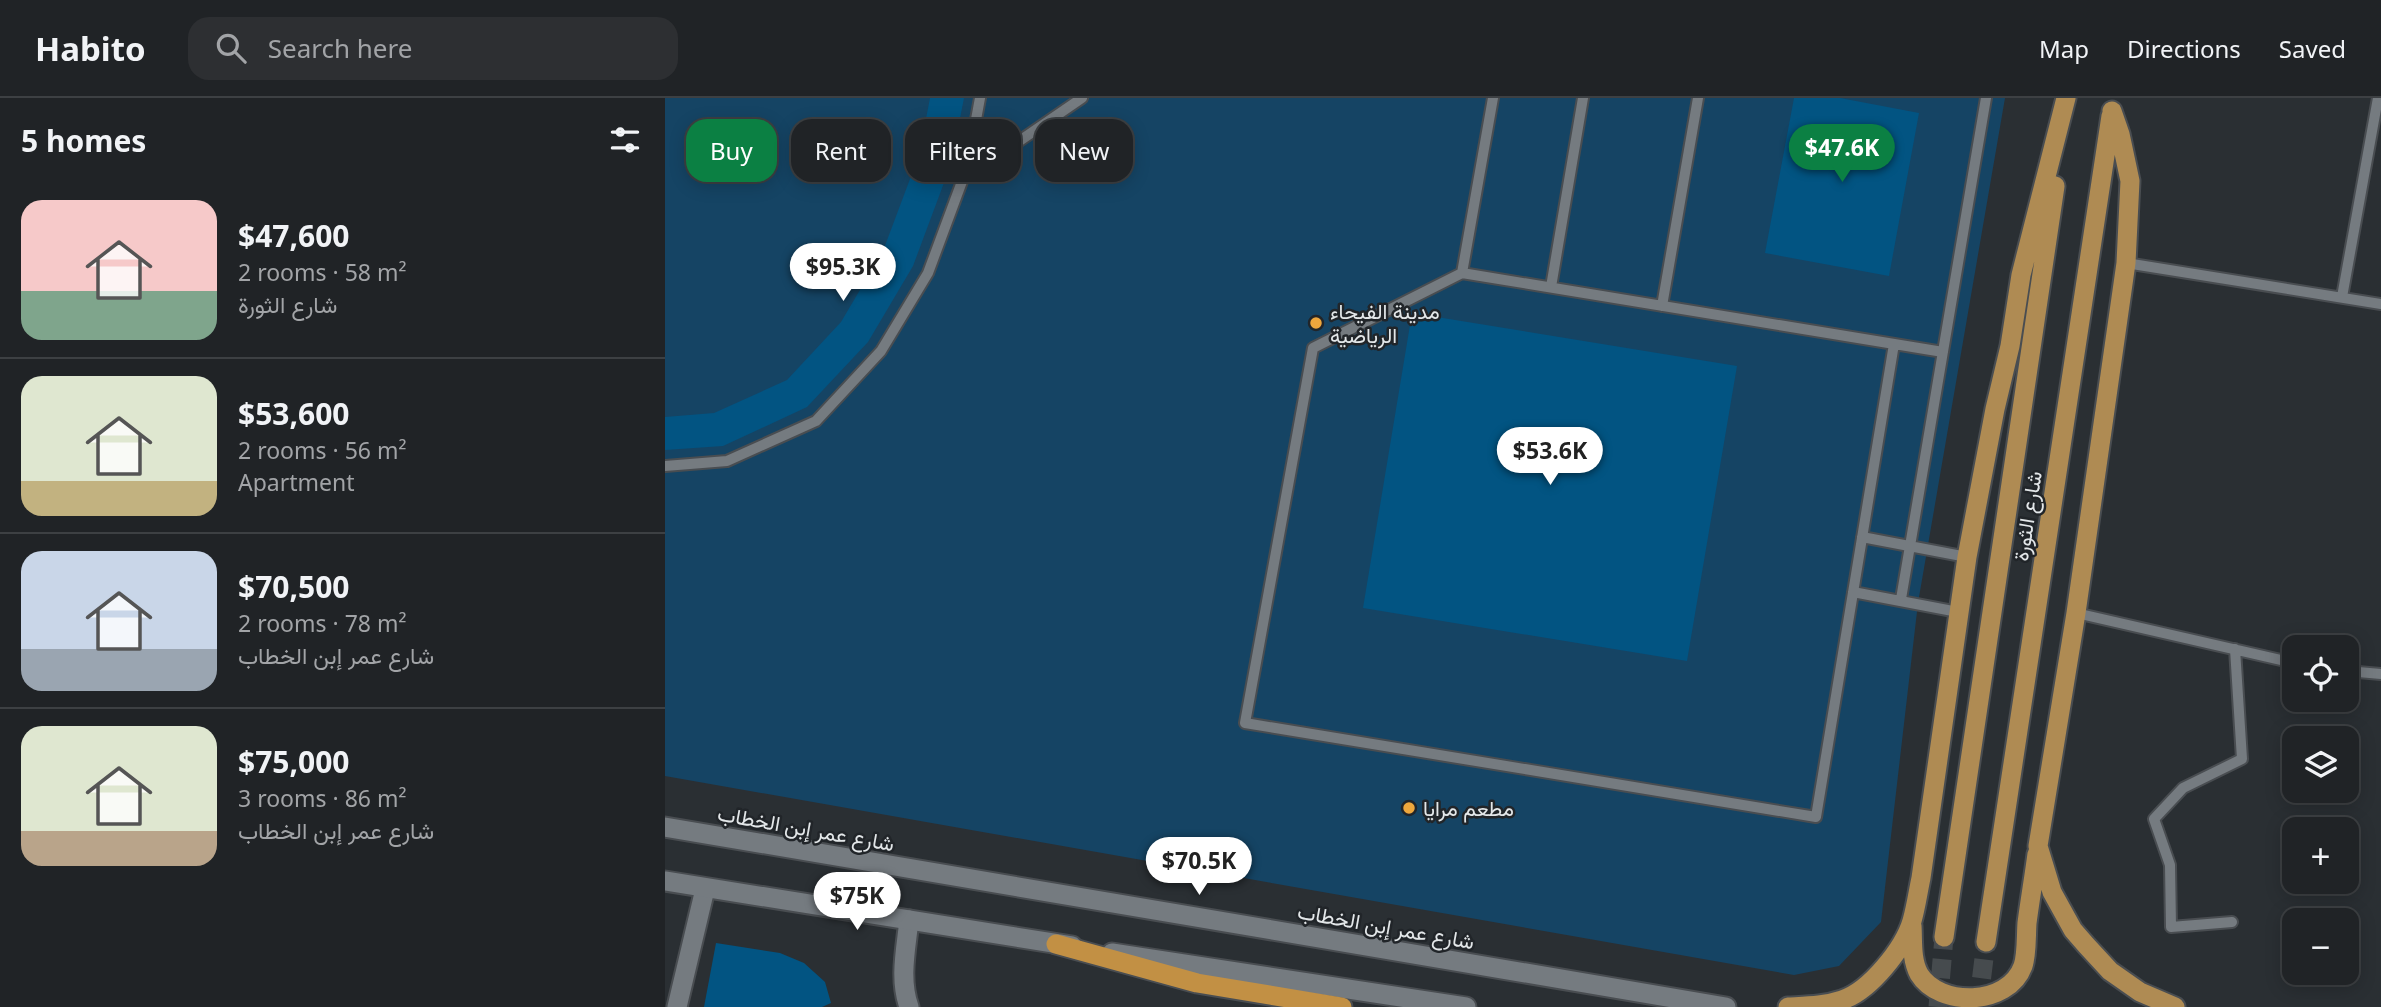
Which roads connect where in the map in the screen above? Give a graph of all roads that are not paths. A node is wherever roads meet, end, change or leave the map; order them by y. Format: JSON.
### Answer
{"nodes":[{"id":1,"x":980,"y":98,"type":"edge"},
{"id":2,"x":1081,"y":98,"type":"edge"},
{"id":3,"x":1493,"y":98,"type":"edge"},
{"id":4,"x":1583,"y":98,"type":"edge"},
{"id":5,"x":1698,"y":98,"type":"edge"},
{"id":6,"x":1986,"y":98,"type":"edge"},
{"id":7,"x":2067,"y":98,"type":"edge"},
{"id":8,"x":2378,"y":98,"type":"edge"},
{"id":9,"x":2113,"y":105,"type":"edge"},
{"id":10,"x":976,"y":119,"type":"edge"},
{"id":11,"x":1021,"y":140,"type":"edge"},
{"id":12,"x":962,"y":182,"type":"edge"},
{"id":13,"x":2126,"y":263,"type":"junction"},
{"id":14,"x":1462,"y":273,"type":"junction"},
{"id":15,"x":1551,"y":287,"type":"junction"},
{"id":16,"x":2342,"y":297,"type":"junction"},
{"id":17,"x":2381,"y":304,"type":"edge"},
{"id":18,"x":1663,"y":306,"type":"junction"},
{"id":19,"x":1894,"y":344,"type":"junction"},
{"id":20,"x":1943,"y":352,"type":"junction"},
{"id":21,"x":665,"y":466,"type":"edge"},
{"id":22,"x":1862,"y":537,"type":"junction"},
{"id":23,"x":1911,"y":545,"type":"junction"},
{"id":24,"x":1967,"y":557,"type":"junction"},
{"id":25,"x":1853,"y":592,"type":"junction"},
{"id":26,"x":1901,"y":599,"type":"junction"},
{"id":27,"x":1958,"y":612,"type":"junction"},
{"id":28,"x":2075,"y":613,"type":"junction"},
{"id":29,"x":2235,"y":649,"type":"junction"},
{"id":30,"x":2282,"y":660,"type":"edge"},
{"id":31,"x":2359,"y":672,"type":"edge"},
{"id":32,"x":2381,"y":674,"type":"edge"},
{"id":33,"x":665,"y":827,"type":"edge"},
{"id":34,"x":2038,"y":846,"type":"junction"},
{"id":35,"x":665,"y":881,"type":"edge"},
{"id":36,"x":705,"y":889,"type":"junction"},
{"id":37,"x":909,"y":920,"type":"junction"},
{"id":38,"x":1912,"y":921,"type":"junction"},
{"id":39,"x":2232,"y":922,"type":"dead end"},
{"id":40,"x":1944,"y":937,"type":"tunnel mouth"},
{"id":41,"x":1986,"y":942,"type":"tunnel mouth"},
{"id":42,"x":1056,"y":944,"type":"junction"},
{"id":43,"x":677,"y":1007,"type":"edge"},
{"id":44,"x":909,"y":1007,"type":"edge"},
{"id":45,"x":1342,"y":1007,"type":"edge"},
{"id":46,"x":1466,"y":1007,"type":"edge"},
{"id":47,"x":1726,"y":1007,"type":"edge"},
{"id":48,"x":1789,"y":1007,"type":"edge"},
{"id":49,"x":2175,"y":1007,"type":"edge"}],
"edges":[{"from":1,"to":10,"type":"lane"},
{"from":2,"to":11,"type":"lane"},
{"from":3,"to":14,"type":"lane"},
{"from":4,"to":15,"type":"lane"},
{"from":5,"to":18,"type":"lane"},
{"from":6,"to":20,"type":"lane"},
{"from":7,"to":24,"type":"main road"},
{"from":7,"to":40,"type":"main road","name":"شارع الثورة"},
{"from":8,"to":16,"type":"lane"},
{"from":9,"to":13,"type":"main road"},
{"from":9,"to":41,"type":"main road","name":"شارع الثورة"},
{"from":12,"to":21,"type":"lane"},
{"from":13,"to":16,"type":"lane"},
{"from":13,"to":28,"type":"main road"},
{"from":14,"to":15,"type":"lane"},
{"from":14,"to":25,"type":"lane"},
{"from":15,"to":18,"type":"lane"},
{"from":16,"to":17,"type":"lane"},
{"from":18,"to":19,"type":"lane"},
{"from":19,"to":20,"type":"lane"},
{"from":19,"to":22,"type":"lane"},
{"from":20,"to":23,"type":"lane"},
{"from":22,"to":23,"type":"lane"},
{"from":22,"to":25,"type":"lane"},
{"from":23,"to":24,"type":"lane"},
{"from":23,"to":26,"type":"lane"},
{"from":24,"to":27,"type":"main road"},
{"from":25,"to":26,"type":"lane"},
{"from":26,"to":27,"type":"lane"},
{"from":27,"to":38,"type":"main road"},
{"from":28,"to":29,"type":"lane"},
{"from":28,"to":34,"type":"main road"},
{"from":29,"to":30,"type":"lane"},
{"from":29,"to":39,"type":"lane"},
{"from":31,"to":32,"type":"lane"},
{"from":33,"to":47,"type":"main road","name":"شارع عمر إبن الخطاب"},
{"from":34,"to":38,"type":"main road"},
{"from":34,"to":49,"type":"main road"},
{"from":35,"to":36,"type":"main road"},
{"from":36,"to":37,"type":"main road"},
{"from":36,"to":43,"type":"main road"},
{"from":37,"to":42,"type":"main road"},
{"from":37,"to":44,"type":"main road"},
{"from":38,"to":48,"type":"main road"},
{"from":42,"to":45,"type":"highway"},
{"from":42,"to":46,"type":"main road"}]}
